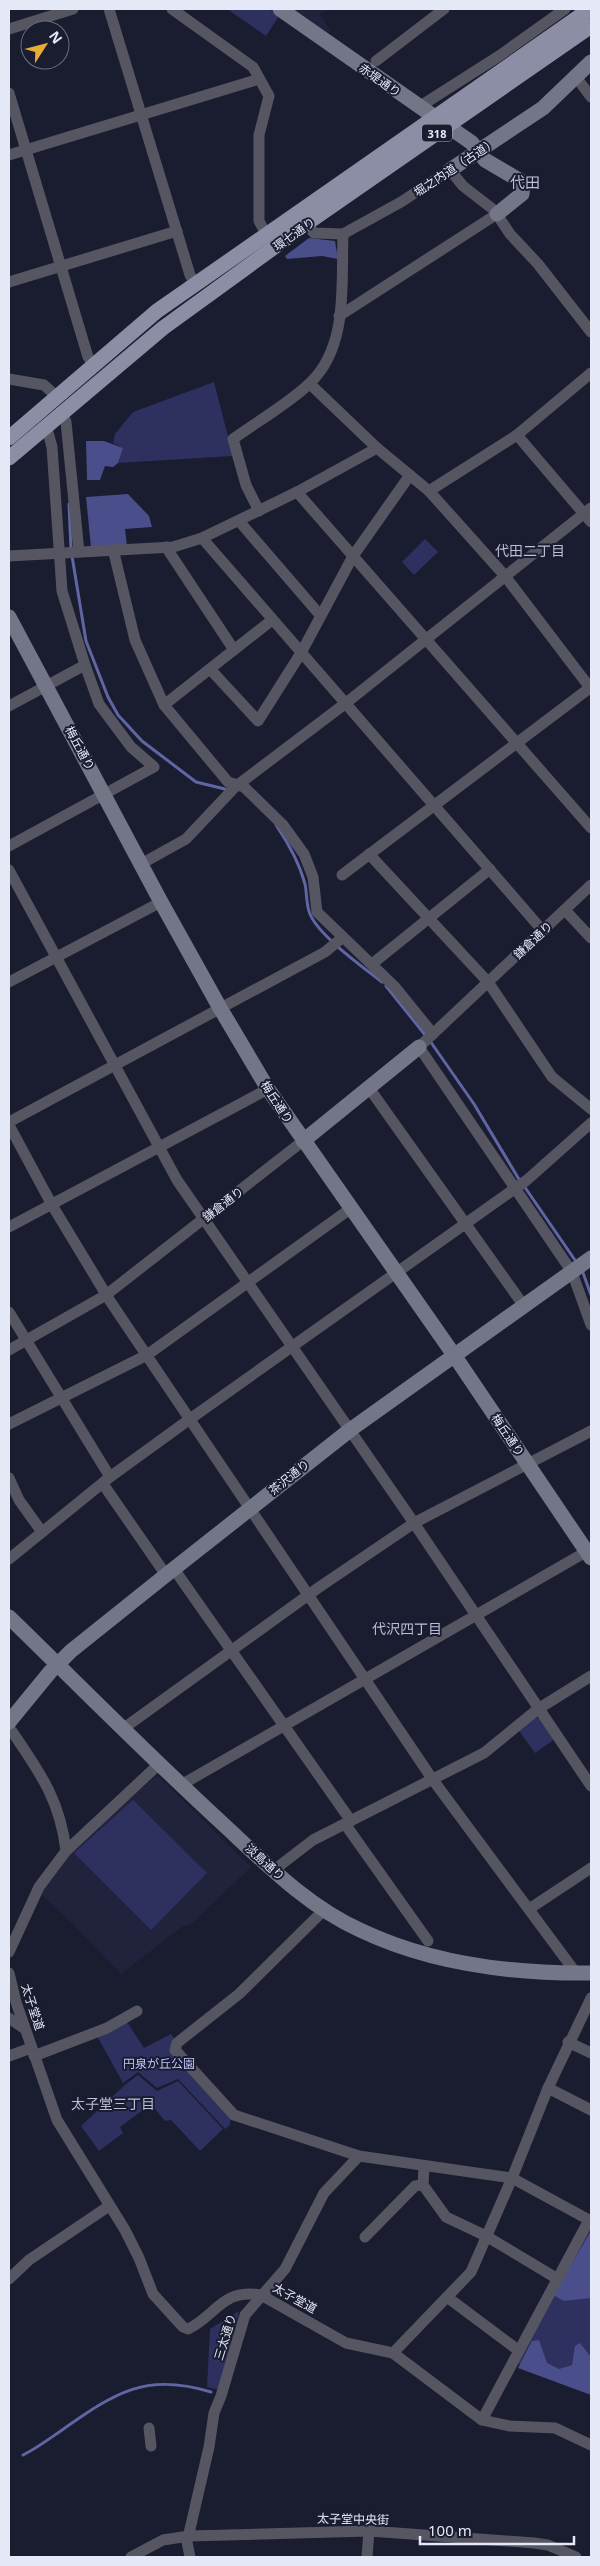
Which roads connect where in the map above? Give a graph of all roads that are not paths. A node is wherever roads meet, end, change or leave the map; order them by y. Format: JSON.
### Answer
{"nodes":[{"id":1,"x":73,"y":9,"type":"edge"},
{"id":2,"x":109,"y":9,"type":"edge"},
{"id":3,"x":172,"y":9,"type":"edge"},
{"id":4,"x":280,"y":9,"type":"edge"},
{"id":5,"x":444,"y":9,"type":"edge"},
{"id":6,"x":565,"y":9,"type":"edge"},
{"id":7,"x":590,"y":9,"type":"edge"},
{"id":8,"x":591,"y":26,"type":"edge"},
{"id":9,"x":9,"y":29,"type":"edge"},
{"id":10,"x":376,"y":61,"type":"dead end"},
{"id":11,"x":591,"y":62,"type":"edge"},
{"id":12,"x":576,"y":77,"type":"junction"},
{"id":13,"x":259,"y":79,"type":"junction"},
{"id":14,"x":9,"y":93,"type":"edge"},
{"id":15,"x":591,"y":97,"type":"edge"},
{"id":16,"x":421,"y":108,"type":"junction"},
{"id":17,"x":142,"y":115,"type":"junction"},
{"id":18,"x":476,"y":148,"type":"junction"},
{"id":19,"x":26,"y":150,"type":"junction"},
{"id":20,"x":9,"y":155,"type":"edge"},
{"id":21,"x":450,"y":170,"type":"junction"},
{"id":22,"x":497,"y":214,"type":"junction"},
{"id":23,"x":306,"y":224,"type":"junction"},
{"id":24,"x":177,"y":231,"type":"junction"},
{"id":25,"x":266,"y":234,"type":"junction"},
{"id":26,"x":343,"y":234,"type":"junction"},
{"id":27,"x":60,"y":266,"type":"junction"},
{"id":28,"x":9,"y":282,"type":"edge"},
{"id":29,"x":195,"y":283,"type":"junction"},
{"id":30,"x":339,"y":316,"type":"junction"},
{"id":31,"x":591,"y":332,"type":"edge"},
{"id":32,"x":94,"y":365,"type":"junction"},
{"id":33,"x":591,"y":373,"type":"edge"},
{"id":34,"x":9,"y":378,"type":"edge"},
{"id":35,"x":310,"y":384,"type":"junction"},
{"id":36,"x":56,"y":396,"type":"junction"},
{"id":37,"x":61,"y":412,"type":"junction"},
{"id":38,"x":46,"y":425,"type":"junction"},
{"id":39,"x":517,"y":435,"type":"junction"},
{"id":40,"x":9,"y":438,"type":"edge"},
{"id":41,"x":377,"y":448,"type":"junction"},
{"id":42,"x":9,"y":458,"type":"edge"},
{"id":43,"x":410,"y":475,"type":"junction"},
{"id":44,"x":429,"y":491,"type":"junction"},
{"id":45,"x":297,"y":492,"type":"junction"},
{"id":46,"x":259,"y":511,"type":"junction"},
{"id":47,"x":589,"y":514,"type":"edge"},
{"id":48,"x":239,"y":521,"type":"junction"},
{"id":49,"x":202,"y":538,"type":"junction"},
{"id":50,"x":166,"y":547,"type":"junction"},
{"id":51,"x":113,"y":549,"type":"junction"},
{"id":52,"x":72,"y":553,"type":"junction"},
{"id":53,"x":9,"y":556,"type":"edge"},
{"id":54,"x":353,"y":556,"type":"junction"},
{"id":55,"x":505,"y":576,"type":"junction"},
{"id":56,"x":320,"y":615,"type":"junction"},
{"id":57,"x":9,"y":617,"type":"edge"},
{"id":58,"x":272,"y":620,"type":"junction"},
{"id":59,"x":426,"y":639,"type":"junction"},
{"id":60,"x":234,"y":650,"type":"junction"},
{"id":61,"x":301,"y":653,"type":"junction"},
{"id":62,"x":85,"y":665,"type":"junction"},
{"id":63,"x":210,"y":669,"type":"junction"},
{"id":64,"x":46,"y":686,"type":"junction"},
{"id":65,"x":591,"y":688,"type":"edge"},
{"id":66,"x":346,"y":703,"type":"junction"},
{"id":67,"x":164,"y":704,"type":"junction"},
{"id":68,"x":9,"y":706,"type":"edge"},
{"id":69,"x":518,"y":743,"type":"junction"},
{"id":70,"x":234,"y":788,"type":"junction"},
{"id":71,"x":104,"y":794,"type":"junction"},
{"id":72,"x":434,"y":805,"type":"junction"},
{"id":73,"x":591,"y":828,"type":"edge"},
{"id":74,"x":9,"y":846,"type":"edge"},
{"id":75,"x":369,"y":854,"type":"junction"},
{"id":76,"x":142,"y":864,"type":"junction"},
{"id":77,"x":490,"y":869,"type":"junction"},
{"id":78,"x":9,"y":870,"type":"edge"},
{"id":79,"x":342,"y":874,"type":"dead end"},
{"id":80,"x":591,"y":885,"type":"edge"},
{"id":81,"x":160,"y":902,"type":"junction"},
{"id":82,"x":565,"y":910,"type":"junction"},
{"id":83,"x":428,"y":917,"type":"junction"},
{"id":84,"x":544,"y":930,"type":"junction"},
{"id":85,"x":591,"y":938,"type":"edge"},
{"id":86,"x":337,"y":942,"type":"junction"},
{"id":87,"x":55,"y":957,"type":"junction"},
{"id":88,"x":372,"y":964,"type":"junction"},
{"id":89,"x":9,"y":982,"type":"edge"},
{"id":90,"x":488,"y":982,"type":"junction"},
{"id":91,"x":220,"y":1008,"type":"junction"},
{"id":92,"x":426,"y":1040,"type":"junction"},
{"id":93,"x":114,"y":1066,"type":"junction"},
{"id":94,"x":369,"y":1088,"type":"junction"},
{"id":95,"x":268,"y":1089,"type":"junction"},
{"id":96,"x":591,"y":1109,"type":"edge"},
{"id":97,"x":9,"y":1123,"type":"edge"},
{"id":98,"x":591,"y":1123,"type":"edge"},
{"id":99,"x":303,"y":1141,"type":"junction"},
{"id":100,"x":158,"y":1147,"type":"junction"},
{"id":101,"x":519,"y":1186,"type":"junction"},
{"id":102,"x":52,"y":1205,"type":"junction"},
{"id":103,"x":350,"y":1209,"type":"junction"},
{"id":104,"x":203,"y":1219,"type":"junction"},
{"id":105,"x":466,"y":1223,"type":"junction"},
{"id":106,"x":9,"y":1228,"type":"edge"},
{"id":107,"x":579,"y":1266,"type":"edge"},
{"id":108,"x":395,"y":1272,"type":"junction"},
{"id":109,"x":248,"y":1284,"type":"junction"},
{"id":110,"x":106,"y":1294,"type":"junction"},
{"id":111,"x":524,"y":1306,"type":"junction"},
{"id":112,"x":9,"y":1312,"type":"edge"},
{"id":113,"x":591,"y":1325,"type":"edge"},
{"id":114,"x":26,"y":1339,"type":"junction"},
{"id":115,"x":292,"y":1346,"type":"junction"},
{"id":116,"x":9,"y":1350,"type":"edge"},
{"id":117,"x":147,"y":1355,"type":"junction"},
{"id":118,"x":454,"y":1355,"type":"junction"},
{"id":119,"x":62,"y":1398,"type":"junction"},
{"id":120,"x":190,"y":1418,"type":"junction"},
{"id":121,"x":9,"y":1424,"type":"edge"},
{"id":122,"x":350,"y":1430,"type":"junction"},
{"id":123,"x":591,"y":1431,"type":"edge"},
{"id":124,"x":527,"y":1463,"type":"junction"},
{"id":125,"x":9,"y":1478,"type":"edge"},
{"id":126,"x":107,"y":1481,"type":"junction"},
{"id":127,"x":251,"y":1508,"type":"junction"},
{"id":128,"x":414,"y":1523,"type":"junction"},
{"id":129,"x":42,"y":1532,"type":"junction"},
{"id":130,"x":590,"y":1553,"type":"edge"},
{"id":131,"x":9,"y":1559,"type":"edge"},
{"id":132,"x":170,"y":1572,"type":"junction"},
{"id":133,"x":310,"y":1595,"type":"junction"},
{"id":134,"x":476,"y":1615,"type":"junction"},
{"id":135,"x":9,"y":1617,"type":"edge"},
{"id":136,"x":232,"y":1650,"type":"junction"},
{"id":137,"x":58,"y":1663,"type":"junction"},
{"id":138,"x":591,"y":1676,"type":"edge"},
{"id":139,"x":365,"y":1678,"type":"junction"},
{"id":140,"x":538,"y":1708,"type":"junction"},
{"id":141,"x":9,"y":1722,"type":"edge"},
{"id":142,"x":284,"y":1725,"type":"junction"},
{"id":143,"x":9,"y":1727,"type":"edge"},
{"id":144,"x":124,"y":1728,"type":"junction"},
{"id":145,"x":160,"y":1764,"type":"junction"},
{"id":146,"x":433,"y":1780,"type":"junction"},
{"id":147,"x":589,"y":1780,"type":"edge"},
{"id":148,"x":181,"y":1784,"type":"junction"},
{"id":149,"x":348,"y":1822,"type":"junction"},
{"id":150,"x":66,"y":1851,"type":"junction"},
{"id":151,"x":591,"y":1868,"type":"edge"},
{"id":152,"x":274,"y":1870,"type":"junction"},
{"id":153,"x":529,"y":1909,"type":"junction"},
{"id":154,"x":324,"y":1910,"type":"junction"},
{"id":155,"x":428,"y":1941,"type":"dead end"},
{"id":156,"x":9,"y":1952,"type":"edge"},
{"id":157,"x":9,"y":1973,"type":"edge"},
{"id":158,"x":576,"y":1973,"type":"junction"},
{"id":159,"x":591,"y":1973,"type":"edge"},
{"id":160,"x":591,"y":1998,"type":"edge"},
{"id":161,"x":137,"y":2011,"type":"dead end"},
{"id":162,"x":9,"y":2018,"type":"edge"},
{"id":163,"x":25,"y":2029,"type":"junction"},
{"id":164,"x":568,"y":2042,"type":"junction"},
{"id":165,"x":32,"y":2052,"type":"junction"},
{"id":166,"x":591,"y":2053,"type":"edge"},
{"id":167,"x":9,"y":2056,"type":"edge"},
{"id":168,"x":548,"y":2088,"type":"junction"},
{"id":169,"x":591,"y":2110,"type":"edge"},
{"id":170,"x":359,"y":2156,"type":"junction"},
{"id":171,"x":424,"y":2166,"type":"junction"},
{"id":172,"x":512,"y":2178,"type":"junction"},
{"id":173,"x":423,"y":2185,"type":"junction"},
{"id":174,"x":109,"y":2206,"type":"junction"},
{"id":175,"x":590,"y":2220,"type":"edge"},
{"id":176,"x":486,"y":2236,"type":"junction"},
{"id":177,"x":366,"y":2237,"type":"dead end"},
{"id":178,"x":556,"y":2278,"type":"junction"},
{"id":179,"x":9,"y":2279,"type":"edge"},
{"id":180,"x":261,"y":2296,"type":"junction"},
{"id":181,"x":447,"y":2297,"type":"junction"},
{"id":182,"x":518,"y":2350,"type":"junction"},
{"id":183,"x":393,"y":2353,"type":"junction"},
{"id":184,"x":482,"y":2420,"type":"junction"},
{"id":185,"x":149,"y":2428,"type":"dead end"},
{"id":186,"x":591,"y":2445,"type":"edge"},
{"id":187,"x":151,"y":2446,"type":"dead end"},
{"id":188,"x":369,"y":2531,"type":"junction"},
{"id":189,"x":189,"y":2536,"type":"junction"},
{"id":190,"x":131,"y":2557,"type":"edge"},
{"id":191,"x":190,"y":2557,"type":"edge"},
{"id":192,"x":367,"y":2557,"type":"edge"},
{"id":193,"x":576,"y":2557,"type":"edge"}],
"edges":[{"from":1,"to":9,"type":"street"},
{"from":2,"to":17,"type":"street"},
{"from":3,"to":13,"type":"street"},
{"from":4,"to":16,"type":"street","name":"赤堤通り"},
{"from":5,"to":10,"type":"street"},
{"from":6,"to":16,"type":"street"},
{"from":7,"to":25,"type":"main road","name":"環七通り","number":"318"},
{"from":8,"to":23,"type":"main road","name":"環七通り","number":"318"},
{"from":11,"to":12,"type":"street","name":"堀之内道（古道）"},
{"from":12,"to":15,"type":"street"},
{"from":12,"to":18,"type":"street","name":"堀之内道（古道）"},
{"from":13,"to":17,"type":"street"},
{"from":13,"to":25,"type":"street"},
{"from":14,"to":19,"type":"street"},
{"from":16,"to":18,"type":"street","name":"赤堤通り"},
{"from":17,"to":19,"type":"street"},
{"from":17,"to":24,"type":"street"},
{"from":18,"to":21,"type":"street","name":"堀之内道（古道）"},
{"from":18,"to":22,"type":"street","name":"赤堤通り"},
{"from":19,"to":20,"type":"street"},
{"from":19,"to":27,"type":"street"},
{"from":21,"to":22,"type":"street"},
{"from":21,"to":26,"type":"street","name":"堀之内道（古道）"},
{"from":22,"to":30,"type":"street"},
{"from":22,"to":31,"type":"street"},
{"from":23,"to":26,"type":"street"},
{"from":23,"to":37,"type":"main road","name":"環七通り","number":"318"},
{"from":24,"to":27,"type":"street"},
{"from":24,"to":29,"type":"street"},
{"from":25,"to":29,"type":"main road","name":"環七通り","number":"318"},
{"from":26,"to":30,"type":"street"},
{"from":27,"to":28,"type":"street"},
{"from":27,"to":32,"type":"street"},
{"from":29,"to":32,"type":"main road","name":"環七通り","number":"318"},
{"from":30,"to":35,"type":"street"},
{"from":32,"to":36,"type":"main road","name":"環七通り","number":"318"},
{"from":33,"to":39,"type":"street"},
{"from":34,"to":36,"type":"street"},
{"from":35,"to":41,"type":"street"},
{"from":35,"to":46,"type":"street"},
{"from":36,"to":40,"type":"main road","name":"環七通り","number":"318"},
{"from":37,"to":38,"type":"main road","name":"環七通り","number":"318"},
{"from":37,"to":52,"type":"street"},
{"from":38,"to":42,"type":"main road","name":"環七通り","number":"318"},
{"from":38,"to":52,"type":"street"},
{"from":39,"to":44,"type":"street"},
{"from":39,"to":47,"type":"street"},
{"from":41,"to":43,"type":"street"},
{"from":41,"to":45,"type":"street"},
{"from":43,"to":44,"type":"street"},
{"from":43,"to":54,"type":"street"},
{"from":44,"to":55,"type":"street"},
{"from":45,"to":46,"type":"street"},
{"from":45,"to":54,"type":"street"},
{"from":46,"to":48,"type":"street"},
{"from":47,"to":55,"type":"street"},
{"from":48,"to":49,"type":"street"},
{"from":48,"to":56,"type":"street"},
{"from":49,"to":50,"type":"street"},
{"from":49,"to":58,"type":"street"},
{"from":50,"to":51,"type":"street"},
{"from":50,"to":60,"type":"street"},
{"from":51,"to":52,"type":"street"},
{"from":51,"to":67,"type":"street"},
{"from":52,"to":53,"type":"street"},
{"from":52,"to":62,"type":"street"},
{"from":54,"to":56,"type":"street"},
{"from":54,"to":59,"type":"street"},
{"from":55,"to":59,"type":"street"},
{"from":55,"to":65,"type":"street"},
{"from":56,"to":61,"type":"street"},
{"from":57,"to":64,"type":"street","name":"梅丘通り"},
{"from":58,"to":60,"type":"street"},
{"from":58,"to":61,"type":"street"},
{"from":59,"to":66,"type":"street"},
{"from":59,"to":69,"type":"street"},
{"from":60,"to":63,"type":"street"},
{"from":61,"to":63,"type":"street"},
{"from":61,"to":66,"type":"street"},
{"from":62,"to":64,"type":"street"},
{"from":62,"to":71,"type":"street"},
{"from":63,"to":67,"type":"street"},
{"from":64,"to":68,"type":"street"},
{"from":64,"to":71,"type":"street","name":"梅丘通り"},
{"from":65,"to":69,"type":"street"},
{"from":66,"to":70,"type":"street"},
{"from":66,"to":72,"type":"street"},
{"from":67,"to":70,"type":"street"},
{"from":69,"to":72,"type":"street"},
{"from":69,"to":73,"type":"street"},
{"from":70,"to":76,"type":"street"},
{"from":70,"to":86,"type":"street"},
{"from":71,"to":74,"type":"street"},
{"from":71,"to":76,"type":"street","name":"梅丘通り"},
{"from":72,"to":75,"type":"street"},
{"from":72,"to":77,"type":"street"},
{"from":75,"to":79,"type":"street"},
{"from":75,"to":83,"type":"street"},
{"from":76,"to":81,"type":"street","name":"梅丘通り"},
{"from":77,"to":83,"type":"street"},
{"from":77,"to":84,"type":"street"},
{"from":78,"to":87,"type":"street"},
{"from":80,"to":82,"type":"street","name":"鎌倉通り"},
{"from":81,"to":87,"type":"street"},
{"from":81,"to":91,"type":"street","name":"梅丘通り"},
{"from":82,"to":84,"type":"street","name":"鎌倉通り"},
{"from":82,"to":85,"type":"street"},
{"from":83,"to":88,"type":"street"},
{"from":83,"to":90,"type":"street"},
{"from":84,"to":90,"type":"street","name":"鎌倉通り"},
{"from":86,"to":88,"type":"street"},
{"from":86,"to":91,"type":"street"},
{"from":87,"to":89,"type":"street"},
{"from":87,"to":93,"type":"street"},
{"from":88,"to":92,"type":"street"},
{"from":90,"to":92,"type":"street","name":"鎌倉通り"},
{"from":90,"to":96,"type":"street"},
{"from":91,"to":93,"type":"street"},
{"from":91,"to":95,"type":"street","name":"梅丘通り"},
{"from":92,"to":94,"type":"street","name":"鎌倉通り"},
{"from":92,"to":101,"type":"street"},
{"from":93,"to":97,"type":"street"},
{"from":93,"to":100,"type":"street"},
{"from":94,"to":99,"type":"street","name":"鎌倉通り"},
{"from":94,"to":105,"type":"street"},
{"from":95,"to":99,"type":"street","name":"梅丘通り"},
{"from":95,"to":100,"type":"street"},
{"from":97,"to":102,"type":"street"},
{"from":98,"to":101,"type":"street"},
{"from":99,"to":103,"type":"street","name":"梅丘通り"},
{"from":99,"to":104,"type":"street","name":"鎌倉通り"},
{"from":100,"to":102,"type":"street"},
{"from":100,"to":104,"type":"street"},
{"from":101,"to":105,"type":"street"},
{"from":101,"to":107,"type":"street"},
{"from":102,"to":106,"type":"street"},
{"from":102,"to":110,"type":"street"},
{"from":103,"to":108,"type":"street","name":"梅丘通り"},
{"from":103,"to":109,"type":"street"},
{"from":104,"to":109,"type":"street"},
{"from":104,"to":110,"type":"street","name":"鎌倉通り"},
{"from":105,"to":108,"type":"street"},
{"from":105,"to":111,"type":"street"},
{"from":107,"to":111,"type":"street","name":"茶沢通り"},
{"from":107,"to":113,"type":"street"},
{"from":108,"to":115,"type":"street"},
{"from":108,"to":118,"type":"street","name":"梅丘通り"},
{"from":109,"to":115,"type":"street"},
{"from":109,"to":117,"type":"street"},
{"from":110,"to":114,"type":"street","name":"鎌倉通り"},
{"from":110,"to":117,"type":"street"},
{"from":111,"to":118,"type":"street","name":"茶沢通り"},
{"from":112,"to":114,"type":"street"},
{"from":114,"to":116,"type":"street","name":"鎌倉通り"},
{"from":114,"to":119,"type":"street"},
{"from":115,"to":120,"type":"street"},
{"from":115,"to":122,"type":"street"},
{"from":117,"to":119,"type":"street"},
{"from":117,"to":120,"type":"street"},
{"from":118,"to":122,"type":"street","name":"茶沢通り"},
{"from":118,"to":124,"type":"street","name":"梅丘通り"},
{"from":119,"to":121,"type":"street"},
{"from":119,"to":126,"type":"street"},
{"from":120,"to":126,"type":"street"},
{"from":120,"to":127,"type":"street"},
{"from":122,"to":127,"type":"street","name":"茶沢通り"},
{"from":122,"to":128,"type":"street"},
{"from":123,"to":124,"type":"street"},
{"from":124,"to":128,"type":"street"},
{"from":124,"to":130,"type":"street","name":"梅丘通り"},
{"from":125,"to":129,"type":"street"},
{"from":126,"to":129,"type":"street"},
{"from":126,"to":132,"type":"street"},
{"from":127,"to":132,"type":"street","name":"茶沢通り"},
{"from":127,"to":133,"type":"street"},
{"from":128,"to":133,"type":"street"},
{"from":128,"to":134,"type":"street"},
{"from":129,"to":131,"type":"street"},
{"from":130,"to":134,"type":"street"},
{"from":132,"to":136,"type":"street"},
{"from":132,"to":137,"type":"street","name":"茶沢通り"},
{"from":133,"to":136,"type":"street"},
{"from":133,"to":139,"type":"street"},
{"from":134,"to":139,"type":"street"},
{"from":134,"to":140,"type":"street"},
{"from":135,"to":137,"type":"street","name":"淡島通り"},
{"from":136,"to":142,"type":"street"},
{"from":136,"to":144,"type":"street"},
{"from":137,"to":141,"type":"street","name":"茶沢通り"},
{"from":137,"to":144,"type":"street","name":"淡島通り"},
{"from":138,"to":140,"type":"street"},
{"from":139,"to":142,"type":"street"},
{"from":139,"to":146,"type":"street"},
{"from":140,"to":146,"type":"street"},
{"from":140,"to":147,"type":"street"},
{"from":142,"to":148,"type":"street"},
{"from":142,"to":149,"type":"street"},
{"from":143,"to":150,"type":"street"},
{"from":144,"to":145,"type":"street","name":"淡島通り"},
{"from":145,"to":148,"type":"street","name":"淡島通り"},
{"from":145,"to":150,"type":"street"},
{"from":146,"to":149,"type":"street"},
{"from":146,"to":153,"type":"street"},
{"from":148,"to":152,"type":"street","name":"淡島通り"},
{"from":149,"to":152,"type":"street"},
{"from":149,"to":155,"type":"street"},
{"from":150,"to":156,"type":"street"},
{"from":151,"to":153,"type":"street"},
{"from":152,"to":154,"type":"street","name":"淡島通り"},
{"from":153,"to":158,"type":"street"},
{"from":154,"to":158,"type":"street","name":"淡島通り"},
{"from":154,"to":170,"type":"street"},
{"from":157,"to":163,"type":"street","name":"太子堂道"},
{"from":158,"to":159,"type":"street","name":"淡島通り"},
{"from":160,"to":164,"type":"street"},
{"from":161,"to":165,"type":"street"},
{"from":162,"to":163,"type":"street"},
{"from":163,"to":165,"type":"street","name":"太子堂道"},
{"from":164,"to":166,"type":"street"},
{"from":164,"to":168,"type":"street"},
{"from":165,"to":167,"type":"street"},
{"from":165,"to":174,"type":"street","name":"太子堂道"},
{"from":168,"to":169,"type":"street"},
{"from":168,"to":172,"type":"street"},
{"from":170,"to":171,"type":"street"},
{"from":170,"to":180,"type":"street","name":"三太通り"},
{"from":171,"to":172,"type":"street"},
{"from":171,"to":173,"type":"street"},
{"from":172,"to":175,"type":"street"},
{"from":172,"to":176,"type":"street"},
{"from":173,"to":176,"type":"street"},
{"from":173,"to":177,"type":"street"},
{"from":174,"to":179,"type":"street"},
{"from":174,"to":180,"type":"street","name":"太子堂道"},
{"from":175,"to":178,"type":"street"},
{"from":176,"to":178,"type":"street"},
{"from":176,"to":181,"type":"street"},
{"from":178,"to":182,"type":"street"},
{"from":180,"to":183,"type":"street","name":"太子堂道"},
{"from":180,"to":189,"type":"street","name":"三太通り"},
{"from":181,"to":182,"type":"street"},
{"from":181,"to":183,"type":"street"},
{"from":182,"to":184,"type":"street"},
{"from":183,"to":184,"type":"street","name":"太子堂道"},
{"from":184,"to":186,"type":"street","name":"太子堂道"},
{"from":185,"to":187,"type":"street"},
{"from":188,"to":189,"type":"street","name":"太子堂中央街"},
{"from":188,"to":192,"type":"street"},
{"from":188,"to":193,"type":"street","name":"太子堂中央街"},
{"from":189,"to":190,"type":"street","name":"太子堂中央街"},
{"from":189,"to":191,"type":"street","name":"三太通り"}]}
